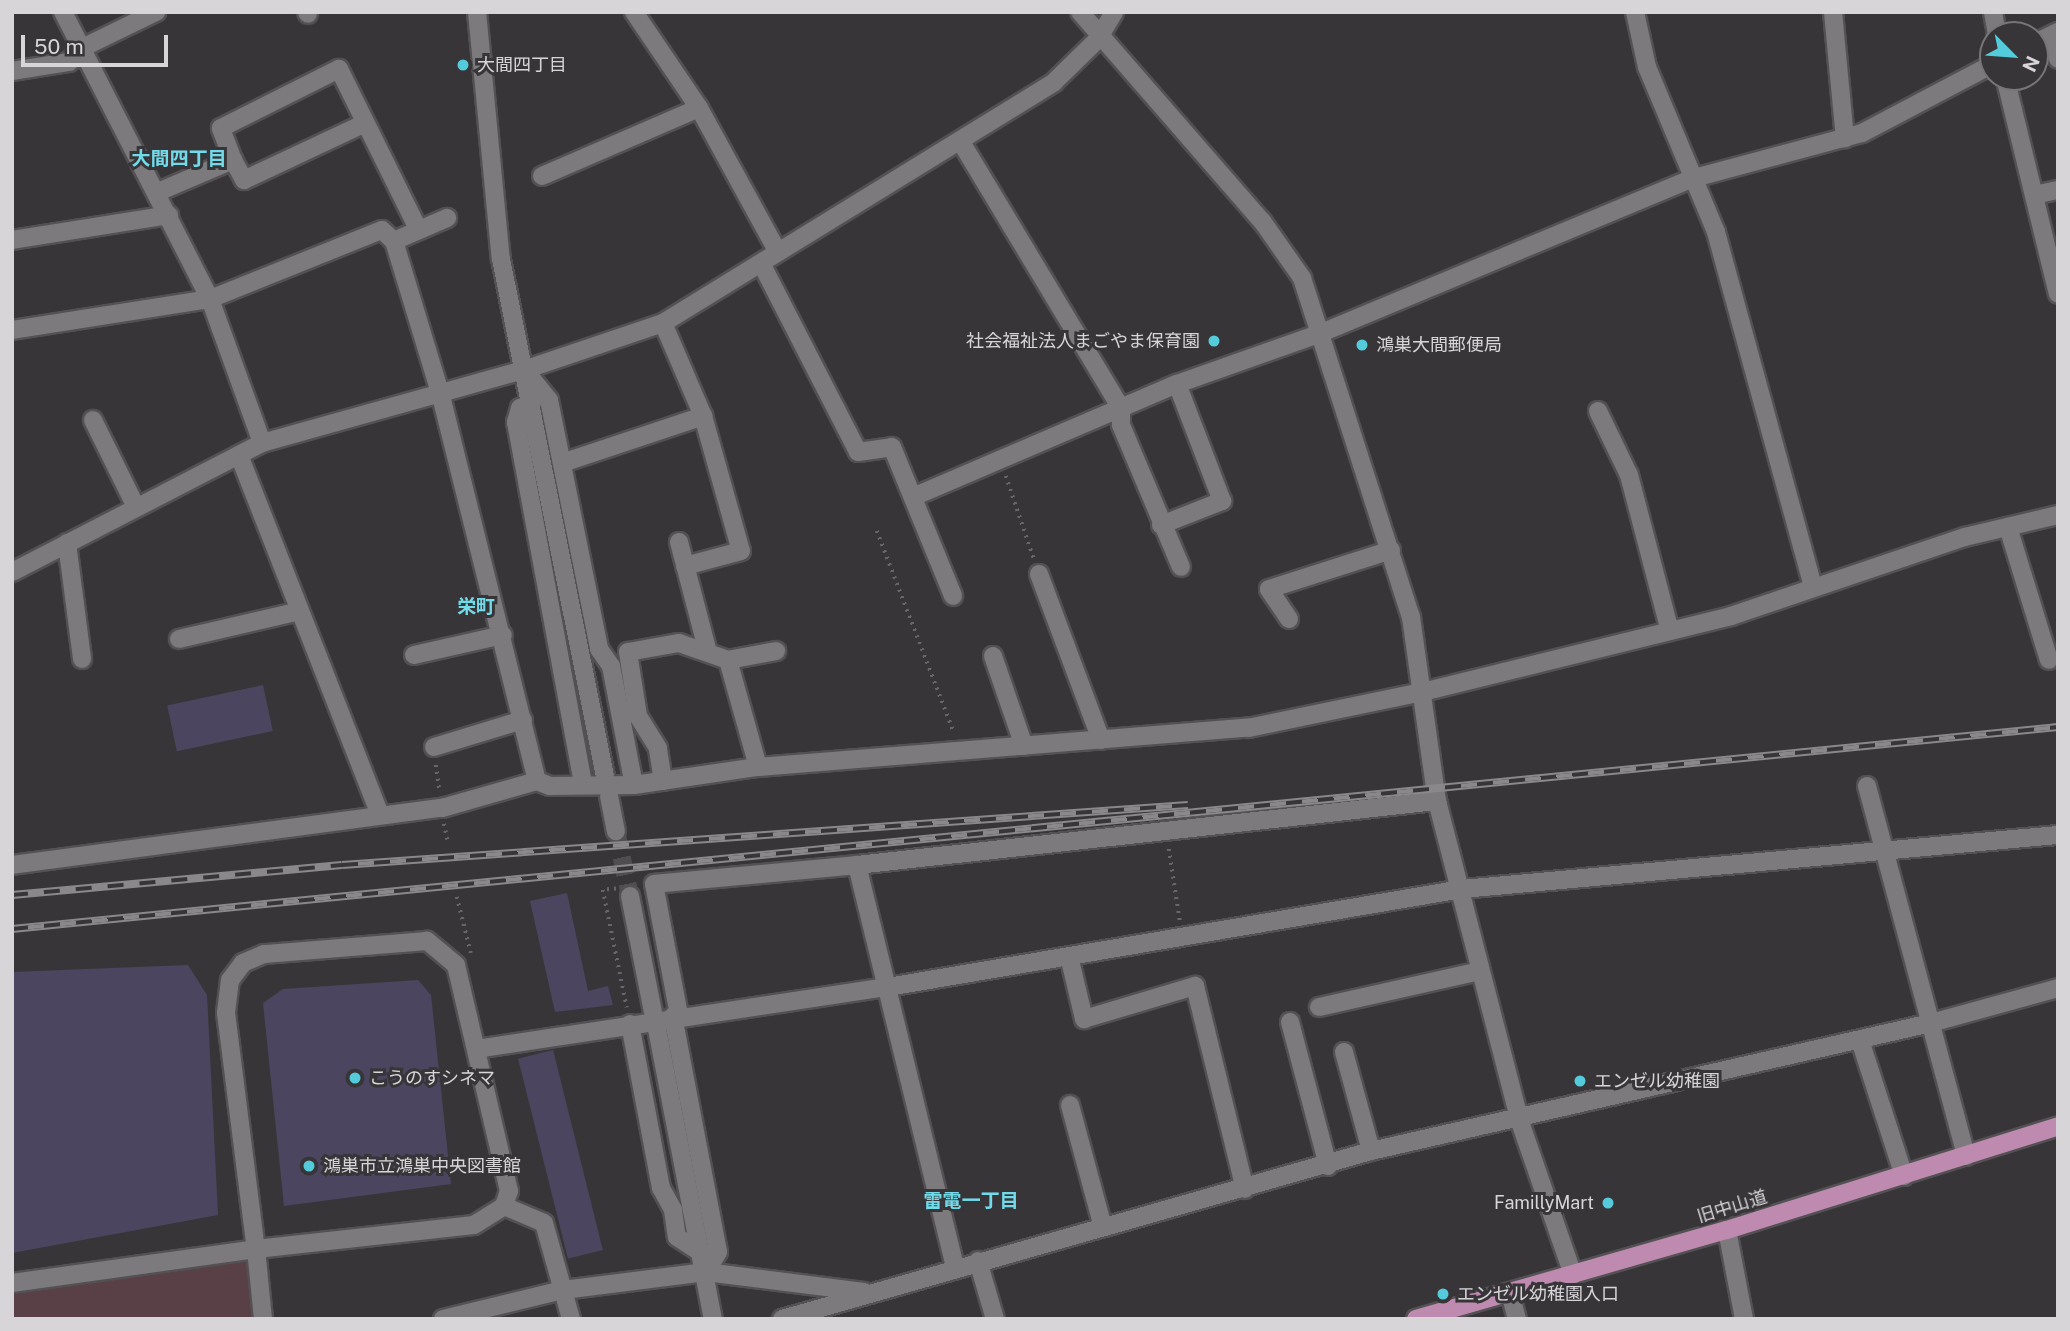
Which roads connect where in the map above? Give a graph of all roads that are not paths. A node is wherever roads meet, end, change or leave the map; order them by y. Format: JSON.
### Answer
{"nodes":[{"id":1,"x":62,"y":12,"type":"edge"},
{"id":2,"x":156,"y":12,"type":"edge"},
{"id":3,"x":477,"y":12,"type":"edge"},
{"id":4,"x":1080,"y":12,"type":"edge"},
{"id":5,"x":1114,"y":12,"type":"edge"},
{"id":6,"x":1635,"y":12,"type":"edge"},
{"id":7,"x":1833,"y":12,"type":"edge"},
{"id":8,"x":636,"y":13,"type":"edge"},
{"id":9,"x":2056,"y":33,"type":"edge"},
{"id":10,"x":1098,"y":38,"type":"junction"},
{"id":11,"x":80,"y":49,"type":"junction"},
{"id":12,"x":2058,"y":59,"type":"edge"},
{"id":13,"x":12,"y":71,"type":"edge"},
{"id":14,"x":1979,"y":71,"type":"edge"},
{"id":15,"x":2008,"y":91,"type":"edge"},
{"id":16,"x":699,"y":108,"type":"junction"},
{"id":17,"x":363,"y":124,"type":"junction"},
{"id":18,"x":1846,"y":138,"type":"junction"},
{"id":19,"x":961,"y":142,"type":"junction"},
{"id":20,"x":233,"y":160,"type":"junction"},
{"id":21,"x":542,"y":176,"type":"dead end"},
{"id":22,"x":1694,"y":178,"type":"junction"},
{"id":23,"x":2058,"y":190,"type":"edge"},
{"id":24,"x":158,"y":192,"type":"junction"},
{"id":25,"x":2034,"y":195,"type":"junction"},
{"id":26,"x":169,"y":215,"type":"junction"},
{"id":27,"x":447,"y":218,"type":"dead end"},
{"id":28,"x":418,"y":229,"type":"junction"},
{"id":29,"x":12,"y":240,"type":"edge"},
{"id":30,"x":394,"y":241,"type":"junction"},
{"id":31,"x":778,"y":252,"type":"junction"},
{"id":32,"x":761,"y":263,"type":"junction"},
{"id":33,"x":2058,"y":294,"type":"edge"},
{"id":34,"x":210,"y":299,"type":"junction"},
{"id":35,"x":663,"y":323,"type":"junction"},
{"id":36,"x":12,"y":330,"type":"edge"},
{"id":37,"x":1321,"y":332,"type":"junction"},
{"id":38,"x":524,"y":370,"type":"junction"},
{"id":39,"x":1177,"y":384,"type":"junction"},
{"id":40,"x":440,"y":392,"type":"junction"},
{"id":41,"x":532,"y":403,"type":"junction"},
{"id":42,"x":1121,"y":408,"type":"junction"},
{"id":43,"x":1598,"y":411,"type":"dead end"},
{"id":44,"x":703,"y":416,"type":"junction"},
{"id":45,"x":93,"y":420,"type":"dead end"},
{"id":46,"x":262,"y":443,"type":"junction"},
{"id":47,"x":239,"y":454,"type":"junction"},
{"id":48,"x":562,"y":463,"type":"junction"},
{"id":49,"x":913,"y":497,"type":"junction"},
{"id":50,"x":136,"y":507,"type":"junction"},
{"id":51,"x":2058,"y":515,"type":"edge"},
{"id":52,"x":1161,"y":525,"type":"junction"},
{"id":53,"x":2008,"y":527,"type":"junction"},
{"id":54,"x":679,"y":542,"type":"dead end"},
{"id":55,"x":68,"y":543,"type":"junction"},
{"id":56,"x":1391,"y":550,"type":"junction"},
{"id":57,"x":685,"y":566,"type":"junction"},
{"id":58,"x":1181,"y":567,"type":"dead end"},
{"id":59,"x":12,"y":572,"type":"edge"},
{"id":60,"x":1039,"y":574,"type":"road end"},
{"id":61,"x":1813,"y":587,"type":"junction"},
{"id":62,"x":953,"y":596,"type":"dead end"},
{"id":63,"x":300,"y":611,"type":"junction"},
{"id":64,"x":1289,"y":619,"type":"dead end"},
{"id":65,"x":1670,"y":631,"type":"junction"},
{"id":66,"x":503,"y":635,"type":"junction"},
{"id":67,"x":179,"y":639,"type":"dead end"},
{"id":68,"x":707,"y":649,"type":"junction"},
{"id":69,"x":776,"y":651,"type":"dead end"},
{"id":70,"x":414,"y":654,"type":"dead end"},
{"id":71,"x":993,"y":656,"type":"dead end"},
{"id":72,"x":82,"y":659,"type":"dead end"},
{"id":73,"x":728,"y":660,"type":"junction"},
{"id":74,"x":2049,"y":660,"type":"dead end"},
{"id":75,"x":1422,"y":692,"type":"junction"},
{"id":76,"x":523,"y":720,"type":"junction"},
{"id":77,"x":1101,"y":740,"type":"junction"},
{"id":78,"x":1024,"y":746,"type":"junction"},
{"id":79,"x":434,"y":747,"type":"dead end"},
{"id":80,"x":758,"y":767,"type":"junction"},
{"id":81,"x":605,"y":776,"type":"dead end"},
{"id":82,"x":537,"y":781,"type":"junction"},
{"id":83,"x":663,"y":781,"type":"junction"},
{"id":84,"x":583,"y":784,"type":"junction"},
{"id":85,"x":634,"y":785,"type":"junction"},
{"id":86,"x":1867,"y":786,"type":"dead end"},
{"id":87,"x":609,"y":796,"type":"dead end"},
{"id":88,"x":1437,"y":801,"type":"junction"},
{"id":89,"x":379,"y":813,"type":"junction"},
{"id":90,"x":616,"y":831,"type":"tunnel mouth"},
{"id":91,"x":2058,"y":835,"type":"edge"},
{"id":92,"x":1881,"y":853,"type":"junction"},
{"id":93,"x":12,"y":865,"type":"edge"},
{"id":94,"x":857,"y":865,"type":"junction"},
{"id":95,"x":1462,"y":889,"type":"junction"},
{"id":96,"x":630,"y":896,"type":"tunnel mouth"},
{"id":97,"x":1069,"y":956,"type":"junction"},
{"id":98,"x":1480,"y":971,"type":"junction"},
{"id":99,"x":888,"y":987,"type":"junction"},
{"id":100,"x":2058,"y":988,"type":"edge"},
{"id":101,"x":1319,"y":1007,"type":"dead end"},
{"id":102,"x":676,"y":1016,"type":"junction"},
{"id":103,"x":1290,"y":1022,"type":"dead end"},
{"id":104,"x":1931,"y":1023,"type":"junction"},
{"id":105,"x":630,"y":1024,"type":"junction"},
{"id":106,"x":1860,"y":1040,"type":"junction"},
{"id":107,"x":476,"y":1049,"type":"junction"},
{"id":108,"x":1344,"y":1052,"type":"dead end"},
{"id":109,"x":1070,"y":1105,"type":"dead end"},
{"id":110,"x":1519,"y":1119,"type":"junction"},
{"id":111,"x":2058,"y":1126,"type":"edge"},
{"id":112,"x":1371,"y":1151,"type":"junction"},
{"id":113,"x":1966,"y":1156,"type":"junction"},
{"id":114,"x":1328,"y":1166,"type":"junction"},
{"id":115,"x":1903,"y":1176,"type":"junction"},
{"id":116,"x":1245,"y":1189,"type":"junction"},
{"id":117,"x":504,"y":1206,"type":"junction"},
{"id":118,"x":1103,"y":1227,"type":"junction"},
{"id":119,"x":1727,"y":1230,"type":"junction"},
{"id":120,"x":256,"y":1250,"type":"junction"},
{"id":121,"x":702,"y":1253,"type":"junction"},
{"id":122,"x":978,"y":1261,"type":"junction"},
{"id":123,"x":955,"y":1268,"type":"junction"},
{"id":124,"x":706,"y":1272,"type":"junction"},
{"id":125,"x":1573,"y":1275,"type":"junction"},
{"id":126,"x":12,"y":1283,"type":"edge"},
{"id":127,"x":563,"y":1290,"type":"junction"},
{"id":128,"x":869,"y":1293,"type":"junction"},
{"id":129,"x":1510,"y":1293,"type":"junction"},
{"id":130,"x":263,"y":1319,"type":"edge"},
{"id":131,"x":443,"y":1319,"type":"edge"},
{"id":132,"x":571,"y":1319,"type":"edge"},
{"id":133,"x":713,"y":1319,"type":"edge"},
{"id":134,"x":782,"y":1319,"type":"edge"},
{"id":135,"x":995,"y":1319,"type":"edge"},
{"id":136,"x":1416,"y":1319,"type":"edge"},
{"id":137,"x":1517,"y":1319,"type":"edge"},
{"id":138,"x":1744,"y":1319,"type":"edge"}],
"edges":[{"from":1,"to":11,"type":"street"},
{"from":2,"to":11,"type":"street"},
{"from":3,"to":38,"type":"street"},
{"from":4,"to":10,"type":"street"},
{"from":5,"to":10,"type":"street"},
{"from":6,"to":22,"type":"street"},
{"from":7,"to":18,"type":"street"},
{"from":8,"to":16,"type":"street"},
{"from":9,"to":12,"type":"street"},
{"from":10,"to":19,"type":"street"},
{"from":10,"to":37,"type":"street"},
{"from":11,"to":13,"type":"street"},
{"from":11,"to":24,"type":"street"},
{"from":14,"to":18,"type":"street"},
{"from":15,"to":25,"type":"street"},
{"from":16,"to":21,"type":"street"},
{"from":16,"to":31,"type":"street"},
{"from":17,"to":20,"type":"street"},
{"from":17,"to":20,"type":"street"},
{"from":17,"to":28,"type":"street"},
{"from":18,"to":22,"type":"street"},
{"from":19,"to":31,"type":"street"},
{"from":19,"to":42,"type":"street"},
{"from":20,"to":24,"type":"street"},
{"from":22,"to":37,"type":"street"},
{"from":22,"to":61,"type":"street"},
{"from":23,"to":25,"type":"street"},
{"from":24,"to":26,"type":"street"},
{"from":25,"to":33,"type":"street"},
{"from":26,"to":29,"type":"street"},
{"from":26,"to":34,"type":"street"},
{"from":27,"to":28,"type":"street"},
{"from":28,"to":30,"type":"street"},
{"from":30,"to":34,"type":"street"},
{"from":30,"to":40,"type":"street"},
{"from":31,"to":32,"type":"street"},
{"from":32,"to":35,"type":"street"},
{"from":32,"to":49,"type":"street"},
{"from":34,"to":36,"type":"street"},
{"from":34,"to":46,"type":"street"},
{"from":35,"to":38,"type":"street"},
{"from":35,"to":44,"type":"street"},
{"from":37,"to":39,"type":"street"},
{"from":37,"to":56,"type":"street"},
{"from":38,"to":40,"type":"street"},
{"from":38,"to":41,"type":"street"},
{"from":38,"to":48,"type":"street"},
{"from":39,"to":42,"type":"street"},
{"from":39,"to":52,"type":"street"},
{"from":40,"to":46,"type":"street"},
{"from":40,"to":66,"type":"street"},
{"from":41,"to":81,"type":"street"},
{"from":41,"to":84,"type":"street"},
{"from":42,"to":49,"type":"street"},
{"from":42,"to":52,"type":"street"},
{"from":43,"to":65,"type":"street"},
{"from":44,"to":48,"type":"street"},
{"from":44,"to":57,"type":"street"},
{"from":45,"to":50,"type":"street"},
{"from":46,"to":47,"type":"street"},
{"from":47,"to":50,"type":"street"},
{"from":47,"to":63,"type":"street"},
{"from":48,"to":85,"type":"street"},
{"from":49,"to":62,"type":"street"},
{"from":50,"to":55,"type":"street"},
{"from":51,"to":53,"type":"street"},
{"from":52,"to":58,"type":"street"},
{"from":53,"to":61,"type":"street"},
{"from":53,"to":74,"type":"street"},
{"from":54,"to":57,"type":"street"},
{"from":55,"to":59,"type":"street"},
{"from":55,"to":72,"type":"street"},
{"from":56,"to":64,"type":"street"},
{"from":56,"to":75,"type":"street"},
{"from":57,"to":68,"type":"street"},
{"from":60,"to":77,"type":"street"},
{"from":61,"to":65,"type":"street"},
{"from":63,"to":67,"type":"street"},
{"from":63,"to":89,"type":"street"},
{"from":65,"to":75,"type":"street"},
{"from":66,"to":70,"type":"street"},
{"from":66,"to":76,"type":"street"},
{"from":68,"to":73,"type":"street"},
{"from":68,"to":83,"type":"street"},
{"from":69,"to":73,"type":"street"},
{"from":71,"to":78,"type":"street"},
{"from":73,"to":80,"type":"street"},
{"from":75,"to":77,"type":"street"},
{"from":75,"to":88,"type":"street"},
{"from":76,"to":79,"type":"street"},
{"from":76,"to":82,"type":"street"},
{"from":77,"to":78,"type":"street"},
{"from":78,"to":80,"type":"street"},
{"from":80,"to":83,"type":"street"},
{"from":82,"to":84,"type":"street"},
{"from":82,"to":89,"type":"street"},
{"from":83,"to":85,"type":"street"},
{"from":84,"to":85,"type":"street"},
{"from":86,"to":92,"type":"street"},
{"from":87,"to":90,"type":"street"},
{"from":88,"to":94,"type":"street"},
{"from":88,"to":95,"type":"street"},
{"from":89,"to":93,"type":"street"},
{"from":91,"to":92,"type":"street"},
{"from":92,"to":95,"type":"street"},
{"from":92,"to":104,"type":"street"},
{"from":94,"to":99,"type":"street"},
{"from":94,"to":102,"type":"street"},
{"from":95,"to":97,"type":"street"},
{"from":95,"to":98,"type":"street"},
{"from":96,"to":121,"type":"street"},
{"from":97,"to":99,"type":"street"},
{"from":97,"to":116,"type":"street"},
{"from":98,"to":101,"type":"street"},
{"from":98,"to":110,"type":"street"},
{"from":99,"to":102,"type":"street"},
{"from":99,"to":123,"type":"street"},
{"from":100,"to":104,"type":"street"},
{"from":102,"to":105,"type":"street"},
{"from":102,"to":124,"type":"street"},
{"from":103,"to":114,"type":"street"},
{"from":104,"to":106,"type":"street"},
{"from":104,"to":113,"type":"street"},
{"from":105,"to":107,"type":"street"},
{"from":105,"to":121,"type":"street"},
{"from":106,"to":110,"type":"street"},
{"from":106,"to":115,"type":"street"},
{"from":107,"to":117,"type":"street"},
{"from":107,"to":120,"type":"street"},
{"from":108,"to":112,"type":"street"},
{"from":109,"to":118,"type":"street"},
{"from":110,"to":112,"type":"street"},
{"from":110,"to":125,"type":"street"},
{"from":111,"to":113,"type":"main road","name":"旧中山道"},
{"from":112,"to":114,"type":"street"},
{"from":113,"to":115,"type":"main road","name":"旧中山道"},
{"from":114,"to":116,"type":"street"},
{"from":115,"to":119,"type":"main road","name":"旧中山道"},
{"from":116,"to":118,"type":"street"},
{"from":117,"to":120,"type":"street"},
{"from":117,"to":127,"type":"street"},
{"from":118,"to":122,"type":"street"},
{"from":119,"to":125,"type":"main road","name":"旧中山道"},
{"from":119,"to":138,"type":"street"},
{"from":120,"to":126,"type":"street"},
{"from":120,"to":130,"type":"street"},
{"from":121,"to":124,"type":"street"},
{"from":122,"to":123,"type":"street"},
{"from":122,"to":135,"type":"street"},
{"from":123,"to":128,"type":"street"},
{"from":124,"to":127,"type":"street"},
{"from":124,"to":128,"type":"street"},
{"from":124,"to":133,"type":"street"},
{"from":125,"to":129,"type":"main road","name":"旧中山道"},
{"from":127,"to":131,"type":"street"},
{"from":127,"to":132,"type":"street"},
{"from":128,"to":134,"type":"street"},
{"from":129,"to":136,"type":"main road","name":"旧中山道"},
{"from":129,"to":137,"type":"street"}]}
